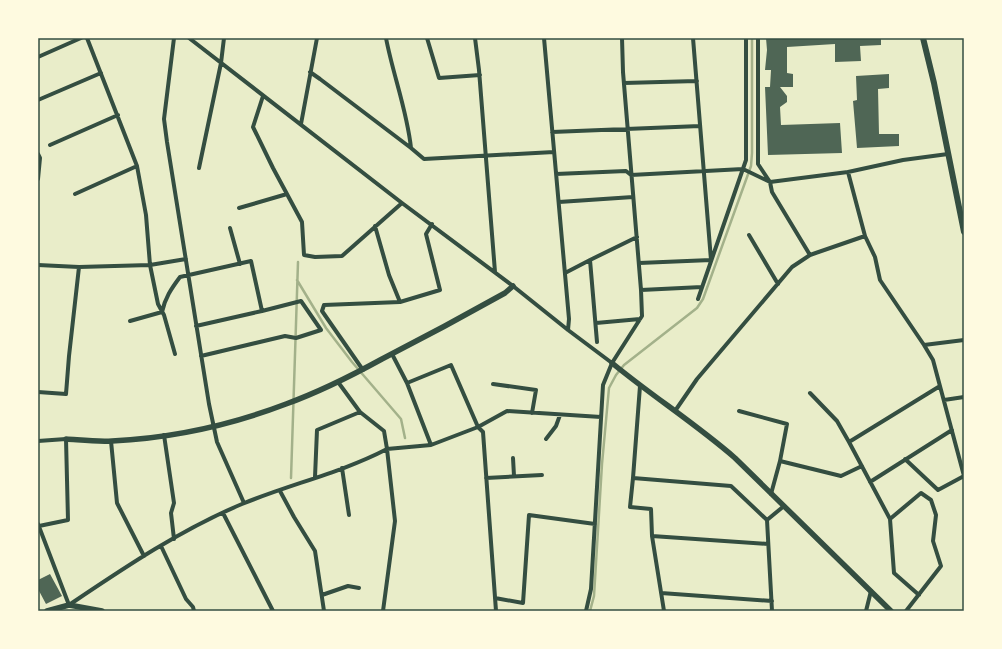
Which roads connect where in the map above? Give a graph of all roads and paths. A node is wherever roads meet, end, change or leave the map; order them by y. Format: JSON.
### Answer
{"nodes":[{"id":1,"x":81,"y":38,"type":"edge"},
{"id":2,"x":87,"y":38,"type":"edge"},
{"id":3,"x":174,"y":38,"type":"edge"},
{"id":4,"x":189,"y":38,"type":"edge"},
{"id":5,"x":224,"y":38,"type":"edge"},
{"id":6,"x":317,"y":38,"type":"edge"},
{"id":7,"x":386,"y":38,"type":"edge"},
{"id":8,"x":427,"y":38,"type":"edge"},
{"id":9,"x":475,"y":38,"type":"edge"},
{"id":10,"x":544,"y":38,"type":"edge"},
{"id":11,"x":623,"y":38,"type":"edge"},
{"id":12,"x":693,"y":38,"type":"edge"},
{"id":13,"x":746,"y":38,"type":"edge"},
{"id":14,"x":758,"y":38,"type":"edge"},
{"id":15,"x":923,"y":38,"type":"edge"},
{"id":16,"x":38,"y":57,"type":"edge"},
{"id":17,"x":221,"y":63,"type":"junction"},
{"id":18,"x":310,"y":72,"type":"junction"},
{"id":19,"x":101,"y":73,"type":"junction"},
{"id":20,"x":480,"y":76,"type":"junction"},
{"id":21,"x":697,"y":81,"type":"junction"},
{"id":22,"x":624,"y":83,"type":"junction"},
{"id":23,"x":263,"y":96,"type":"junction"},
{"id":24,"x":38,"y":100,"type":"edge"},
{"id":25,"x":118,"y":115,"type":"junction"},
{"id":26,"x":300,"y":124,"type":"junction"},
{"id":27,"x":700,"y":126,"type":"junction"},
{"id":28,"x":628,"y":129,"type":"junction"},
{"id":29,"x":552,"y":132,"type":"junction"},
{"id":30,"x":50,"y":145,"type":"dead end"},
{"id":31,"x":411,"y":148,"type":"junction"},
{"id":32,"x":554,"y":152,"type":"junction"},
{"id":33,"x":38,"y":154,"type":"edge"},
{"id":34,"x":948,"y":154,"type":"junction"},
{"id":35,"x":486,"y":155,"type":"junction"},
{"id":36,"x":137,"y":166,"type":"junction"},
{"id":37,"x":199,"y":168,"type":"dead end"},
{"id":38,"x":743,"y":169,"type":"junction"},
{"id":39,"x":703,"y":171,"type":"junction"},
{"id":40,"x":848,"y":172,"type":"junction"},
{"id":41,"x":556,"y":174,"type":"junction"},
{"id":42,"x":631,"y":175,"type":"junction"},
{"id":43,"x":38,"y":178,"type":"edge"},
{"id":44,"x":770,"y":182,"type":"junction"},
{"id":45,"x":75,"y":194,"type":"dead end"},
{"id":46,"x":287,"y":194,"type":"junction"},
{"id":47,"x":633,"y":197,"type":"junction"},
{"id":48,"x":402,"y":202,"type":"junction"},
{"id":49,"x":559,"y":202,"type":"junction"},
{"id":50,"x":239,"y":208,"type":"dead end"},
{"id":51,"x":432,"y":224,"type":"junction"},
{"id":52,"x":375,"y":226,"type":"junction"},
{"id":53,"x":230,"y":228,"type":"dead end"},
{"id":54,"x":964,"y":232,"type":"edge"},
{"id":55,"x":749,"y":235,"type":"dead end"},
{"id":56,"x":865,"y":236,"type":"junction"},
{"id":57,"x":637,"y":237,"type":"junction"},
{"id":58,"x":810,"y":255,"type":"junction"},
{"id":59,"x":186,"y":259,"type":"junction"},
{"id":60,"x":590,"y":260,"type":"junction"},
{"id":61,"x":711,"y":260,"type":"junction"},
{"id":62,"x":639,"y":263,"type":"junction"},
{"id":63,"x":240,"y":264,"type":"junction"},
{"id":64,"x":38,"y":265,"type":"edge"},
{"id":65,"x":150,"y":265,"type":"junction"},
{"id":66,"x":79,"y":267,"type":"junction"},
{"id":67,"x":495,"y":272,"type":"junction"},
{"id":68,"x":565,"y":273,"type":"junction"},
{"id":69,"x":189,"y":275,"type":"junction"},
{"id":70,"x":778,"y":284,"type":"junction"},
{"id":71,"x":513,"y":286,"type":"junction"},
{"id":72,"x":702,"y":287,"type":"junction"},
{"id":73,"x":641,"y":290,"type":"junction"},
{"id":74,"x":698,"y":299,"type":"dead end"},
{"id":75,"x":400,"y":302,"type":"junction"},
{"id":76,"x":262,"y":310,"type":"junction"},
{"id":77,"x":162,"y":312,"type":"junction"},
{"id":78,"x":640,"y":319,"type":"junction"},
{"id":79,"x":130,"y":322,"type":"dead end"},
{"id":80,"x":596,"y":323,"type":"junction"},
{"id":81,"x":196,"y":326,"type":"junction"},
{"id":82,"x":568,"y":330,"type":"junction"},
{"id":83,"x":964,"y":340,"type":"edge"},
{"id":84,"x":597,"y":342,"type":"dead end"},
{"id":85,"x":924,"y":345,"type":"junction"},
{"id":86,"x":175,"y":354,"type":"dead end"},
{"id":87,"x":392,"y":354,"type":"junction"},
{"id":88,"x":201,"y":356,"type":"junction"},
{"id":89,"x":612,"y":363,"type":"junction"},
{"id":90,"x":363,"y":370,"type":"junction"},
{"id":91,"x":338,"y":382,"type":"junction"},
{"id":92,"x":407,"y":383,"type":"junction"},
{"id":93,"x":493,"y":384,"type":"dead end"},
{"id":94,"x":640,"y":386,"type":"junction"},
{"id":95,"x":940,"y":386,"type":"junction"},
{"id":96,"x":38,"y":392,"type":"edge"},
{"id":97,"x":810,"y":393,"type":"dead end"},
{"id":98,"x":964,"y":397,"type":"edge"},
{"id":99,"x":944,"y":400,"type":"junction"},
{"id":100,"x":674,"y":411,"type":"junction"},
{"id":101,"x":739,"y":411,"type":"dead end"},
{"id":102,"x":360,"y":412,"type":"junction"},
{"id":103,"x":532,"y":413,"type":"junction"},
{"id":104,"x":560,"y":415,"type":"junction"},
{"id":105,"x":601,"y":417,"type":"junction"},
{"id":106,"x":214,"y":426,"type":"junction"},
{"id":107,"x":478,"y":427,"type":"junction"},
{"id":108,"x":952,"y":430,"type":"junction"},
{"id":109,"x":164,"y":435,"type":"junction"},
{"id":110,"x":66,"y":439,"type":"junction"},
{"id":111,"x":546,"y":439,"type":"dead end"},
{"id":112,"x":38,"y":441,"type":"edge"},
{"id":113,"x":111,"y":441,"type":"junction"},
{"id":114,"x":849,"y":442,"type":"junction"},
{"id":115,"x":431,"y":444,"type":"junction"},
{"id":116,"x":387,"y":449,"type":"junction"},
{"id":117,"x":964,"y":454,"type":"edge"},
{"id":118,"x":958,"y":455,"type":"junction"},
{"id":119,"x":513,"y":458,"type":"dead end"},
{"id":120,"x":905,"y":459,"type":"junction"},
{"id":121,"x":780,"y":461,"type":"junction"},
{"id":122,"x":862,"y":466,"type":"junction"},
{"id":123,"x":342,"y":468,"type":"junction"},
{"id":124,"x":542,"y":475,"type":"dead end"},
{"id":125,"x":514,"y":476,"type":"junction"},
{"id":126,"x":315,"y":477,"type":"junction"},
{"id":127,"x":486,"y":478,"type":"junction"},
{"id":128,"x":633,"y":478,"type":"junction"},
{"id":129,"x":870,"y":482,"type":"junction"},
{"id":130,"x":280,"y":491,"type":"junction"},
{"id":131,"x":771,"y":494,"type":"junction"},
{"id":132,"x":244,"y":503,"type":"junction"},
{"id":133,"x":784,"y":506,"type":"junction"},
{"id":134,"x":223,"y":513,"type":"junction"},
{"id":135,"x":349,"y":515,"type":"dead end"},
{"id":136,"x":890,"y":519,"type":"junction"},
{"id":137,"x":767,"y":520,"type":"junction"},
{"id":138,"x":595,"y":524,"type":"junction"},
{"id":139,"x":38,"y":525,"type":"edge"},
{"id":140,"x":652,"y":536,"type":"junction"},
{"id":141,"x":174,"y":539,"type":"junction"},
{"id":142,"x":768,"y":544,"type":"junction"},
{"id":143,"x":161,"y":546,"type":"junction"},
{"id":144,"x":144,"y":556,"type":"junction"},
{"id":145,"x":359,"y":588,"type":"dead end"},
{"id":146,"x":871,"y":591,"type":"junction"},
{"id":147,"x":661,"y":593,"type":"junction"},
{"id":148,"x":322,"y":595,"type":"junction"},
{"id":149,"x":919,"y":595,"type":"junction"},
{"id":150,"x":495,"y":598,"type":"junction"},
{"id":151,"x":772,"y":601,"type":"junction"},
{"id":152,"x":69,"y":606,"type":"junction"},
{"id":153,"x":56,"y":610,"type":"edge"},
{"id":154,"x":47,"y":611,"type":"edge"},
{"id":155,"x":102,"y":611,"type":"edge"},
{"id":156,"x":194,"y":611,"type":"edge"},
{"id":157,"x":273,"y":611,"type":"edge"},
{"id":158,"x":324,"y":611,"type":"edge"},
{"id":159,"x":383,"y":611,"type":"edge"},
{"id":160,"x":496,"y":611,"type":"edge"},
{"id":161,"x":586,"y":611,"type":"edge"},
{"id":162,"x":664,"y":611,"type":"edge"},
{"id":163,"x":772,"y":611,"type":"edge"},
{"id":164,"x":866,"y":611,"type":"edge"},
{"id":165,"x":891,"y":611,"type":"edge"},
{"id":166,"x":906,"y":611,"type":"edge"}],
"edges":[{"from":1,"to":16,"type":"street"},
{"from":2,"to":19,"type":"street"},
{"from":3,"to":59,"type":"street"},
{"from":4,"to":17,"type":"street"},
{"from":5,"to":17,"type":"street"},
{"from":6,"to":18,"type":"street"},
{"from":7,"to":31,"type":"street"},
{"from":8,"to":20,"type":"street"},
{"from":9,"to":20,"type":"street"},
{"from":10,"to":29,"type":"street"},
{"from":11,"to":22,"type":"street"},
{"from":12,"to":21,"type":"street"},
{"from":13,"to":38,"type":"street"},
{"from":14,"to":44,"type":"street"},
{"from":15,"to":34,"type":"main road"},
{"from":17,"to":23,"type":"street"},
{"from":17,"to":37,"type":"street"},
{"from":18,"to":26,"type":"street"},
{"from":18,"to":31,"type":"street"},
{"from":19,"to":24,"type":"street"},
{"from":19,"to":25,"type":"street"},
{"from":20,"to":35,"type":"street"},
{"from":21,"to":22,"type":"street"},
{"from":21,"to":27,"type":"street"},
{"from":22,"to":28,"type":"street"},
{"from":23,"to":26,"type":"street"},
{"from":23,"to":46,"type":"street"},
{"from":25,"to":30,"type":"street"},
{"from":25,"to":36,"type":"street"},
{"from":26,"to":48,"type":"street"},
{"from":27,"to":28,"type":"street"},
{"from":27,"to":39,"type":"street"},
{"from":28,"to":29,"type":"street"},
{"from":28,"to":42,"type":"street"},
{"from":29,"to":32,"type":"street"},
{"from":31,"to":35,"type":"street"},
{"from":32,"to":35,"type":"street"},
{"from":32,"to":41,"type":"street"},
{"from":33,"to":43,"type":"street"},
{"from":34,"to":40,"type":"street"},
{"from":34,"to":54,"type":"main road"},
{"from":35,"to":67,"type":"street"},
{"from":36,"to":45,"type":"street"},
{"from":36,"to":65,"type":"street"},
{"from":38,"to":39,"type":"street"},
{"from":38,"to":44,"type":"street"},
{"from":38,"to":61,"type":"street"},
{"from":39,"to":42,"type":"street"},
{"from":39,"to":61,"type":"street"},
{"from":40,"to":44,"type":"street"},
{"from":40,"to":56,"type":"street"},
{"from":41,"to":42,"type":"street"},
{"from":41,"to":49,"type":"street"},
{"from":42,"to":47,"type":"street"},
{"from":44,"to":58,"type":"street"},
{"from":46,"to":50,"type":"street"},
{"from":46,"to":52,"type":"street"},
{"from":47,"to":49,"type":"street"},
{"from":47,"to":57,"type":"street"},
{"from":48,"to":51,"type":"street"},
{"from":48,"to":52,"type":"street"},
{"from":49,"to":68,"type":"street"},
{"from":51,"to":67,"type":"street"},
{"from":51,"to":75,"type":"street"},
{"from":52,"to":75,"type":"street"},
{"from":53,"to":63,"type":"street"},
{"from":55,"to":70,"type":"street"},
{"from":56,"to":58,"type":"street"},
{"from":56,"to":85,"type":"street"},
{"from":57,"to":60,"type":"street"},
{"from":57,"to":62,"type":"street"},
{"from":58,"to":70,"type":"street"},
{"from":59,"to":65,"type":"street"},
{"from":59,"to":69,"type":"street"},
{"from":60,"to":68,"type":"street"},
{"from":60,"to":80,"type":"street"},
{"from":61,"to":62,"type":"street"},
{"from":61,"to":72,"type":"street"},
{"from":62,"to":73,"type":"street"},
{"from":63,"to":69,"type":"street"},
{"from":63,"to":76,"type":"street"},
{"from":64,"to":66,"type":"street"},
{"from":65,"to":66,"type":"street"},
{"from":65,"to":77,"type":"street"},
{"from":66,"to":96,"type":"street"},
{"from":67,"to":71,"type":"street"},
{"from":68,"to":82,"type":"street"},
{"from":69,"to":77,"type":"street"},
{"from":69,"to":81,"type":"street"},
{"from":70,"to":100,"type":"street"},
{"from":71,"to":82,"type":"street"},
{"from":71,"to":87,"type":"street"},
{"from":72,"to":73,"type":"street"},
{"from":72,"to":74,"type":"street"},
{"from":73,"to":78,"type":"street"},
{"from":75,"to":90,"type":"street"},
{"from":76,"to":81,"type":"street"},
{"from":76,"to":88,"type":"street"},
{"from":77,"to":79,"type":"street"},
{"from":77,"to":86,"type":"street"},
{"from":78,"to":80,"type":"street"},
{"from":78,"to":89,"type":"street"},
{"from":80,"to":84,"type":"street"},
{"from":81,"to":88,"type":"street"},
{"from":82,"to":89,"type":"street"},
{"from":83,"to":85,"type":"street"},
{"from":85,"to":95,"type":"street"},
{"from":87,"to":90,"type":"street"},
{"from":87,"to":92,"type":"street"},
{"from":88,"to":106,"type":"street"},
{"from":89,"to":94,"type":"street"},
{"from":89,"to":105,"type":"street"},
{"from":90,"to":91,"type":"street"},
{"from":91,"to":102,"type":"street"},
{"from":91,"to":106,"type":"street"},
{"from":92,"to":107,"type":"street"},
{"from":92,"to":115,"type":"street"},
{"from":93,"to":103,"type":"street"},
{"from":94,"to":100,"type":"street"},
{"from":94,"to":128,"type":"street"},
{"from":95,"to":99,"type":"street"},
{"from":95,"to":114,"type":"street"},
{"from":97,"to":114,"type":"street"},
{"from":98,"to":99,"type":"street"},
{"from":99,"to":108,"type":"street"},
{"from":100,"to":131,"type":"street"},
{"from":101,"to":121,"type":"street"},
{"from":102,"to":116,"type":"street"},
{"from":102,"to":126,"type":"street"},
{"from":103,"to":104,"type":"street"},
{"from":103,"to":107,"type":"street"},
{"from":104,"to":105,"type":"street"},
{"from":104,"to":111,"type":"street"},
{"from":105,"to":138,"type":"street"},
{"from":106,"to":109,"type":"street"},
{"from":106,"to":132,"type":"street"},
{"from":107,"to":115,"type":"street"},
{"from":107,"to":127,"type":"street"},
{"from":108,"to":118,"type":"street"},
{"from":108,"to":120,"type":"street"},
{"from":109,"to":113,"type":"street"},
{"from":109,"to":141,"type":"street"},
{"from":110,"to":112,"type":"street"},
{"from":110,"to":113,"type":"street"},
{"from":110,"to":139,"type":"street"},
{"from":113,"to":144,"type":"street"},
{"from":114,"to":122,"type":"street"},
{"from":115,"to":116,"type":"street"},
{"from":116,"to":123,"type":"street"},
{"from":116,"to":159,"type":"street"},
{"from":117,"to":118,"type":"street"},
{"from":118,"to":120,"type":"street"},
{"from":119,"to":125,"type":"street"},
{"from":120,"to":129,"type":"street"},
{"from":121,"to":122,"type":"street"},
{"from":121,"to":131,"type":"street"},
{"from":122,"to":129,"type":"street"},
{"from":123,"to":126,"type":"street"},
{"from":123,"to":135,"type":"street"},
{"from":124,"to":125,"type":"street"},
{"from":125,"to":127,"type":"street"},
{"from":126,"to":130,"type":"street"},
{"from":127,"to":150,"type":"street"},
{"from":128,"to":137,"type":"street"},
{"from":128,"to":140,"type":"street"},
{"from":129,"to":136,"type":"street"},
{"from":130,"to":132,"type":"street"},
{"from":130,"to":148,"type":"street"},
{"from":131,"to":133,"type":"street"},
{"from":132,"to":134,"type":"street"},
{"from":133,"to":137,"type":"street"},
{"from":133,"to":146,"type":"street"},
{"from":134,"to":141,"type":"street"},
{"from":134,"to":157,"type":"street"},
{"from":136,"to":149,"type":"street"},
{"from":136,"to":149,"type":"street"},
{"from":137,"to":142,"type":"street"},
{"from":138,"to":150,"type":"street"},
{"from":138,"to":161,"type":"street"},
{"from":139,"to":152,"type":"street"},
{"from":140,"to":142,"type":"street"},
{"from":140,"to":147,"type":"street"},
{"from":141,"to":143,"type":"street"},
{"from":142,"to":151,"type":"street"},
{"from":143,"to":144,"type":"street"},
{"from":143,"to":156,"type":"street"},
{"from":144,"to":152,"type":"street"},
{"from":145,"to":148,"type":"street"},
{"from":146,"to":164,"type":"street"},
{"from":146,"to":165,"type":"street"},
{"from":147,"to":151,"type":"street"},
{"from":147,"to":162,"type":"street"},
{"from":148,"to":158,"type":"street"},
{"from":149,"to":166,"type":"street"},
{"from":150,"to":160,"type":"street"},
{"from":151,"to":163,"type":"street"},
{"from":152,"to":153,"type":"street"},
{"from":152,"to":155,"type":"street"},
{"from":153,"to":154,"type":"street"}]}
